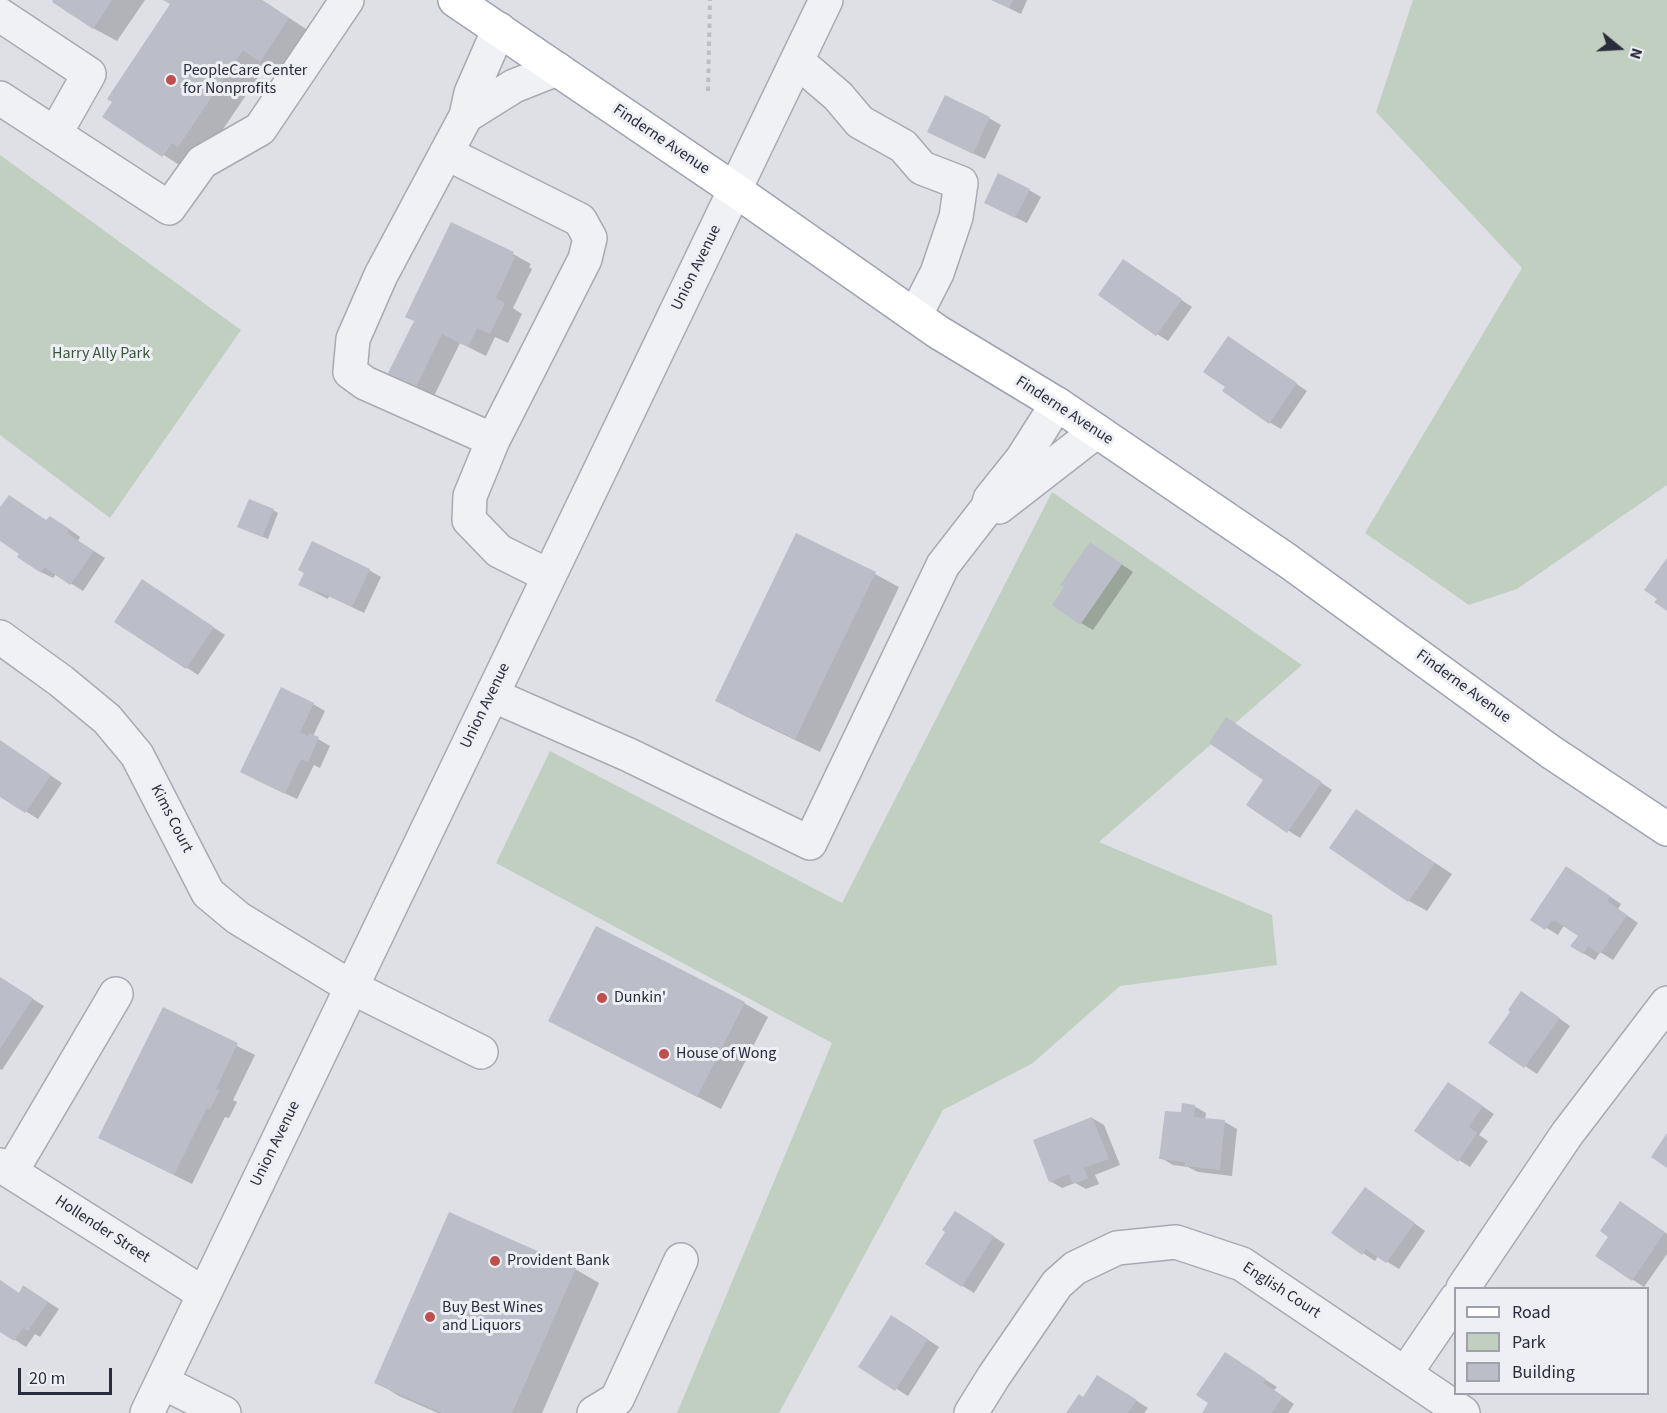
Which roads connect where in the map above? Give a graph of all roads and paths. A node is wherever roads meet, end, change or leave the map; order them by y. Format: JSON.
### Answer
{"nodes":[{"id":1,"x":455,"y":0,"type":"edge"},
{"id":2,"x":710,"y":0,"type":"edge"},
{"id":3,"x":826,"y":0,"type":"edge"},
{"id":4,"x":335,"y":4,"type":"edge"},
{"id":5,"x":0,"y":15,"type":"edge"},
{"id":6,"x":499,"y":30,"type":"junction"},
{"id":7,"x":797,"y":61,"type":"junction"},
{"id":8,"x":557,"y":69,"type":"junction"},
{"id":9,"x":708,"y":91,"type":"dead end"},
{"id":10,"x":0,"y":98,"type":"edge"},
{"id":11,"x":466,"y":116,"type":"junction"},
{"id":12,"x":55,"y":134,"type":"junction"},
{"id":13,"x":446,"y":153,"type":"junction"},
{"id":14,"x":735,"y":190,"type":"junction"},
{"id":15,"x":915,"y":316,"type":"junction"},
{"id":16,"x":1057,"y":404,"type":"junction"},
{"id":17,"x":1096,"y":431,"type":"junction"},
{"id":18,"x":493,"y":440,"type":"junction"},
{"id":19,"x":988,"y":507,"type":"junction"},
{"id":20,"x":549,"y":576,"type":"junction"},
{"id":21,"x":0,"y":637,"type":"edge"},
{"id":22,"x":492,"y":695,"type":"junction"},
{"id":23,"x":1667,"y":829,"type":"edge"},
{"id":24,"x":351,"y":987,"type":"junction"},
{"id":25,"x":116,"y":994,"type":"dead end"},
{"id":26,"x":1667,"y":1003,"type":"edge"},
{"id":27,"x":481,"y":1052,"type":"dead end"},
{"id":28,"x":6,"y":1168,"type":"edge"},
{"id":29,"x":681,"y":1260,"type":"dead end"},
{"id":30,"x":1464,"y":1287,"type":"edge"},
{"id":31,"x":204,"y":1294,"type":"junction"},
{"id":32,"x":1454,"y":1300,"type":"edge"},
{"id":33,"x":1405,"y":1374,"type":"junction"},
{"id":34,"x":162,"y":1382,"type":"junction"},
{"id":35,"x":147,"y":1413,"type":"edge"},
{"id":36,"x":224,"y":1413,"type":"edge"},
{"id":37,"x":594,"y":1413,"type":"edge"},
{"id":38,"x":971,"y":1413,"type":"edge"},
{"id":39,"x":1463,"y":1413,"type":"edge"}],
"edges":[{"from":1,"to":6,"type":"main road","name":"Finderne Avenue"},
{"from":2,"to":9,"type":"path"},
{"from":3,"to":7,"type":"street","name":"Union Avenue"},
{"from":4,"to":12,"type":"street"},
{"from":5,"to":12,"type":"street"},
{"from":6,"to":8,"type":"main road","name":"Finderne Avenue"},
{"from":6,"to":11,"type":"street"},
{"from":7,"to":14,"type":"street","name":"Union Avenue"},
{"from":7,"to":15,"type":"street"},
{"from":8,"to":11,"type":"street"},
{"from":8,"to":14,"type":"main road","name":"Finderne Avenue"},
{"from":10,"to":12,"type":"street"},
{"from":11,"to":13,"type":"street"},
{"from":13,"to":18,"type":"street"},
{"from":13,"to":18,"type":"street"},
{"from":14,"to":15,"type":"main road","name":"Finderne Avenue"},
{"from":14,"to":20,"type":"street","name":"Union Avenue"},
{"from":15,"to":16,"type":"main road","name":"Finderne Avenue"},
{"from":16,"to":17,"type":"main road","name":"Finderne Avenue"},
{"from":16,"to":19,"type":"street"},
{"from":17,"to":19,"type":"street"},
{"from":17,"to":23,"type":"main road","name":"Finderne Avenue"},
{"from":18,"to":20,"type":"street"},
{"from":19,"to":22,"type":"street"},
{"from":20,"to":22,"type":"street","name":"Union Avenue"},
{"from":21,"to":24,"type":"street","name":"Kims Court"},
{"from":22,"to":24,"type":"street","name":"Union Avenue"},
{"from":24,"to":27,"type":"street","name":"Kims Court"},
{"from":24,"to":31,"type":"street","name":"Union Avenue"},
{"from":25,"to":28,"type":"street"},
{"from":26,"to":30,"type":"street"},
{"from":28,"to":31,"type":"street","name":"Hollender Street"},
{"from":29,"to":37,"type":"street"},
{"from":31,"to":34,"type":"street","name":"Union Avenue"},
{"from":32,"to":33,"type":"street"},
{"from":33,"to":38,"type":"street","name":"English Court"},
{"from":33,"to":39,"type":"street","name":"English Court"},
{"from":34,"to":35,"type":"street","name":"Union Avenue"},
{"from":34,"to":36,"type":"street"}]}
